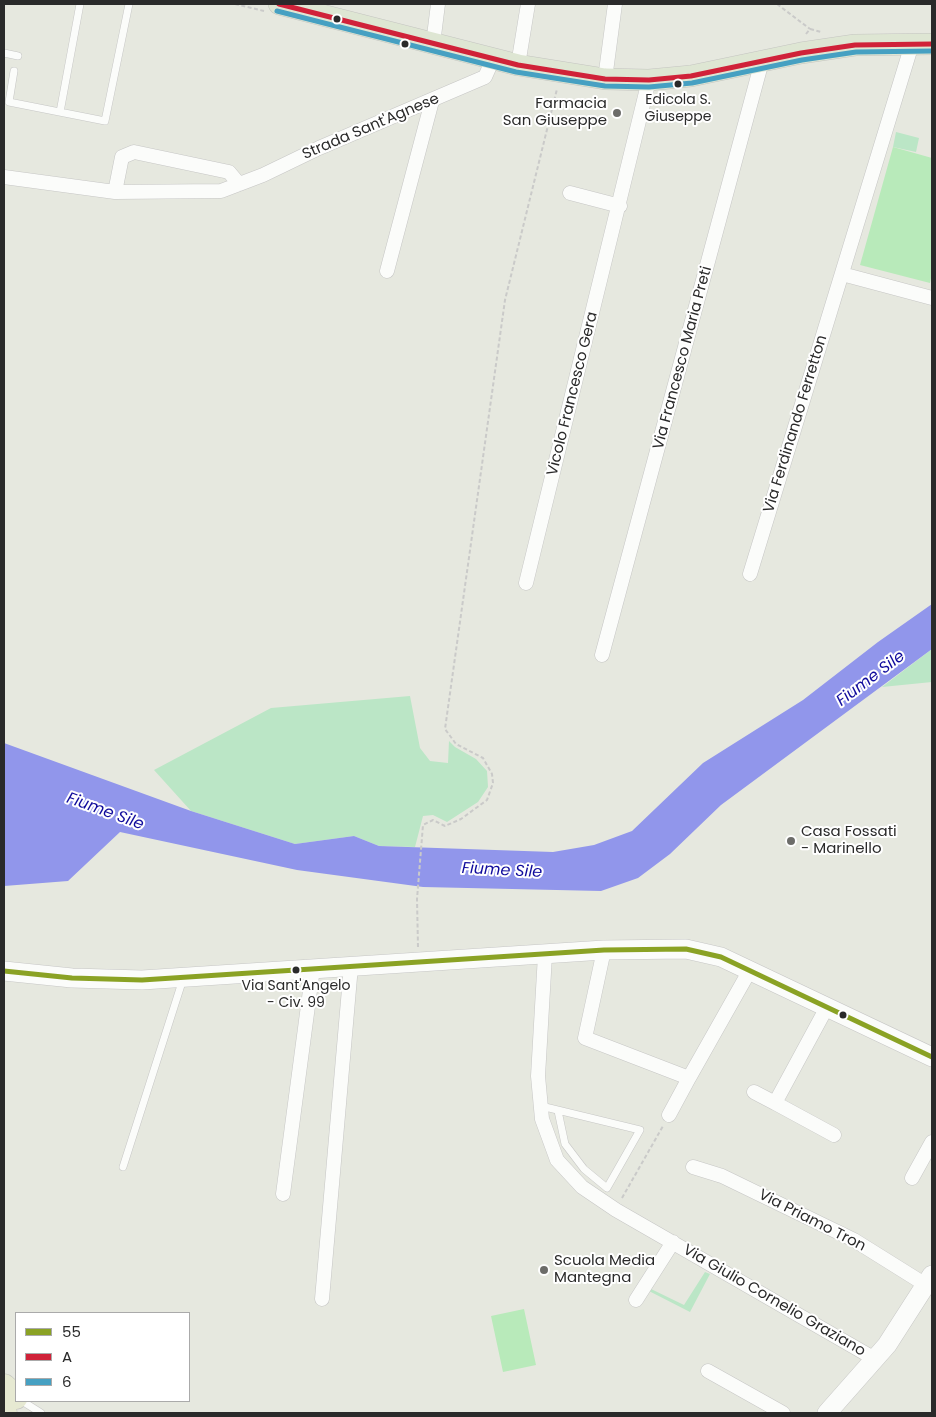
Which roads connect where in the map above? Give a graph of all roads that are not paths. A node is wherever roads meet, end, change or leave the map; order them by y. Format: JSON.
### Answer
{"nodes":[{"id":1,"x":80,"y":4,"type":"edge"},
{"id":2,"x":129,"y":4,"type":"edge"},
{"id":3,"x":279,"y":4,"type":"edge"},
{"id":4,"x":438,"y":4,"type":"edge"},
{"id":5,"x":528,"y":4,"type":"edge"},
{"id":6,"x":615,"y":4,"type":"edge"},
{"id":7,"x":330,"y":10,"type":"edge"},
{"id":8,"x":433,"y":44,"type":"junction"},
{"id":9,"x":922,"y":44,"type":"edge"},
{"id":10,"x":4,"y":53,"type":"edge"},
{"id":11,"x":18,"y":56,"type":"dead end"},
{"id":12,"x":493,"y":59,"type":"junction"},
{"id":13,"x":762,"y":61,"type":"junction"},
{"id":14,"x":518,"y":65,"type":"junction"},
{"id":15,"x":14,"y":71,"type":"dead end"},
{"id":16,"x":605,"y":79,"type":"junction"},
{"id":17,"x":650,"y":80,"type":"junction"},
{"id":18,"x":432,"y":101,"type":"junction"},
{"id":19,"x":60,"y":112,"type":"junction"},
{"id":20,"x":4,"y":177,"type":"edge"},
{"id":21,"x":239,"y":184,"type":"junction"},
{"id":22,"x":115,"y":192,"type":"junction"},
{"id":23,"x":570,"y":193,"type":"dead end"},
{"id":24,"x":620,"y":206,"type":"junction"},
{"id":25,"x":387,"y":271,"type":"dead end"},
{"id":26,"x":842,"y":274,"type":"junction"},
{"id":27,"x":932,"y":298,"type":"edge"},
{"id":28,"x":750,"y":574,"type":"dead end"},
{"id":29,"x":526,"y":583,"type":"dead end"},
{"id":30,"x":602,"y":655,"type":"dead end"},
{"id":31,"x":604,"y":950,"type":"junction"},
{"id":32,"x":545,"y":955,"type":"junction"},
{"id":33,"x":351,"y":966,"type":"junction"},
{"id":34,"x":313,"y":968,"type":"junction"},
{"id":35,"x":750,"y":970,"type":"junction"},
{"id":36,"x":4,"y":971,"type":"edge"},
{"id":37,"x":184,"y":976,"type":"junction"},
{"id":38,"x":827,"y":1007,"type":"junction"},
{"id":39,"x":932,"y":1057,"type":"edge"},
{"id":40,"x":689,"y":1078,"type":"junction"},
{"id":41,"x":754,"y":1092,"type":"dead end"},
{"id":42,"x":774,"y":1103,"type":"junction"},
{"id":43,"x":541,"y":1106,"type":"junction"},
{"id":44,"x":558,"y":1110,"type":"junction"},
{"id":45,"x":669,"y":1115,"type":"road end"},
{"id":46,"x":834,"y":1135,"type":"dead end"},
{"id":47,"x":932,"y":1142,"type":"edge"},
{"id":48,"x":123,"y":1167,"type":"dead end"},
{"id":49,"x":693,"y":1167,"type":"dead end"},
{"id":50,"x":912,"y":1178,"type":"dead end"},
{"id":51,"x":284,"y":1194,"type":"dead end"},
{"id":52,"x":673,"y":1242,"type":"junction"},
{"id":53,"x":929,"y":1280,"type":"edge"},
{"id":54,"x":322,"y":1298,"type":"dead end"},
{"id":55,"x":636,"y":1300,"type":"dead end"},
{"id":56,"x":875,"y":1359,"type":"junction"},
{"id":57,"x":708,"y":1371,"type":"dead end"},
{"id":58,"x":4,"y":1386,"type":"edge"},
{"id":59,"x":15,"y":1396,"type":"edge"},
{"id":60,"x":24,"y":1402,"type":"edge"},
{"id":61,"x":41,"y":1413,"type":"edge"},
{"id":62,"x":783,"y":1413,"type":"edge"},
{"id":63,"x":827,"y":1413,"type":"edge"}],
"edges":[{"from":1,"to":19,"type":"lane"},
{"from":2,"to":19,"type":"lane"},
{"from":3,"to":7,"type":"main road"},
{"from":4,"to":8,"type":"street"},
{"from":5,"to":14,"type":"street"},
{"from":6,"to":16,"type":"street"},
{"from":7,"to":8,"type":"main road"},
{"from":8,"to":12,"type":"main road"},
{"from":9,"to":13,"type":"main road"},
{"from":9,"to":26,"type":"street","name":"Via Ferdinando Ferretton"},
{"from":10,"to":11,"type":"lane"},
{"from":12,"to":14,"type":"main road"},
{"from":12,"to":18,"type":"street","name":"Strada Sant'Agnese"},
{"from":13,"to":17,"type":"main road"},
{"from":13,"to":30,"type":"street","name":"Via Francesco Maria Preti"},
{"from":14,"to":16,"type":"main road"},
{"from":15,"to":19,"type":"lane"},
{"from":16,"to":17,"type":"main road"},
{"from":17,"to":24,"type":"street","name":"Vicolo Francesco Gera"},
{"from":18,"to":21,"type":"street","name":"Strada Sant'Agnese"},
{"from":18,"to":25,"type":"street"},
{"from":20,"to":22,"type":"street","name":"Strada Sant'Agnese"},
{"from":21,"to":22,"type":"street","name":"Strada Sant'Agnese"},
{"from":21,"to":22,"type":"street"},
{"from":23,"to":24,"type":"street"},
{"from":24,"to":29,"type":"street","name":"Vicolo Francesco Gera"},
{"from":26,"to":27,"type":"street"},
{"from":26,"to":28,"type":"street","name":"Via Ferdinando Ferretton"},
{"from":31,"to":32,"type":"street"},
{"from":31,"to":35,"type":"street"},
{"from":31,"to":40,"type":"street"},
{"from":32,"to":33,"type":"street"},
{"from":32,"to":43,"type":"street","name":"Via Giulio Cornelio Graziano"},
{"from":33,"to":34,"type":"street"},
{"from":33,"to":54,"type":"street"},
{"from":34,"to":37,"type":"street"},
{"from":34,"to":51,"type":"street"},
{"from":35,"to":38,"type":"street"},
{"from":35,"to":40,"type":"street"},
{"from":36,"to":37,"type":"street"},
{"from":37,"to":48,"type":"lane"},
{"from":38,"to":39,"type":"street"},
{"from":38,"to":42,"type":"street"},
{"from":40,"to":45,"type":"street"},
{"from":41,"to":42,"type":"street"},
{"from":42,"to":46,"type":"street"},
{"from":43,"to":44,"type":"lane"},
{"from":43,"to":52,"type":"street","name":"Via Giulio Cornelio Graziano"},
{"from":44,"to":44,"type":"lane"},
{"from":47,"to":50,"type":"street"},
{"from":49,"to":53,"type":"street","name":"Via Priamo Tron"},
{"from":52,"to":55,"type":"street","name":"Via Giulio Cornelio Graziano"},
{"from":52,"to":56,"type":"street","name":"Via Giulio Cornelio Graziano"},
{"from":53,"to":56,"type":"street","name":"Via Priamo Tron"},
{"from":56,"to":63,"type":"street","name":"Via Priamo Tron"},
{"from":57,"to":62,"type":"street"},
{"from":58,"to":59,"type":"highway"},
{"from":60,"to":61,"type":"lane"}]}
